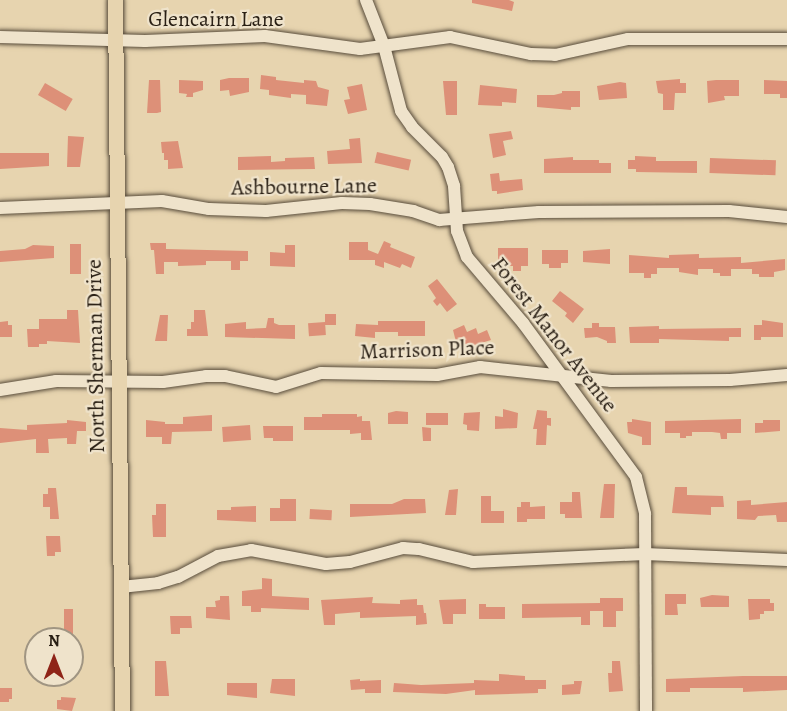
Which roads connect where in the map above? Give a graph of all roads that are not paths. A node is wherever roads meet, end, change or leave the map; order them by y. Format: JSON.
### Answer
{"nodes":[{"id":1,"x":115,"y":0,"type":"edge"},
{"id":2,"x":366,"y":0,"type":"edge"},
{"id":3,"x":0,"y":37,"type":"edge"},
{"id":4,"x":787,"y":39,"type":"edge"},
{"id":5,"x":115,"y":41,"type":"junction"},
{"id":6,"x":384,"y":46,"type":"junction"},
{"id":7,"x":117,"y":205,"type":"junction"},
{"id":8,"x":0,"y":208,"type":"edge"},
{"id":9,"x":787,"y":217,"type":"edge"},
{"id":10,"x":455,"y":219,"type":"junction"},
{"id":11,"x":787,"y":375,"type":"edge"},
{"id":12,"x":562,"y":376,"type":"junction"},
{"id":13,"x":119,"y":381,"type":"junction"},
{"id":14,"x":0,"y":390,"type":"edge"},
{"id":15,"x":645,"y":554,"type":"junction"},
{"id":16,"x":787,"y":560,"type":"edge"},
{"id":17,"x":121,"y":587,"type":"junction"},
{"id":18,"x":122,"y":711,"type":"edge"},
{"id":19,"x":646,"y":711,"type":"edge"}],
"edges":[{"from":1,"to":5,"type":"main road","name":"North Sherman Drive"},
{"from":2,"to":6,"type":"street","name":"Forest Manor Avenue"},
{"from":3,"to":5,"type":"street","name":"Glencairn Lane"},
{"from":4,"to":6,"type":"street","name":"Glencairn Lane"},
{"from":5,"to":6,"type":"street","name":"Glencairn Lane"},
{"from":5,"to":7,"type":"main road","name":"North Sherman Drive"},
{"from":6,"to":10,"type":"street","name":"Forest Manor Avenue"},
{"from":7,"to":8,"type":"street","name":"Ashbourne Lane"},
{"from":7,"to":10,"type":"street","name":"Ashbourne Lane"},
{"from":7,"to":13,"type":"main road","name":"North Sherman Drive"},
{"from":9,"to":10,"type":"street","name":"Ashbourne Lane"},
{"from":10,"to":12,"type":"street","name":"Forest Manor Avenue"},
{"from":11,"to":12,"type":"street","name":"Marrison Place"},
{"from":12,"to":13,"type":"street","name":"Marrison Place"},
{"from":12,"to":15,"type":"street","name":"Forest Manor Avenue"},
{"from":13,"to":14,"type":"street","name":"Marrison Place"},
{"from":13,"to":17,"type":"main road","name":"North Sherman Drive"},
{"from":15,"to":16,"type":"street"},
{"from":15,"to":17,"type":"street"},
{"from":15,"to":19,"type":"street","name":"Forest Manor Avenue"},
{"from":17,"to":18,"type":"main road","name":"North Sherman Drive"}]}
